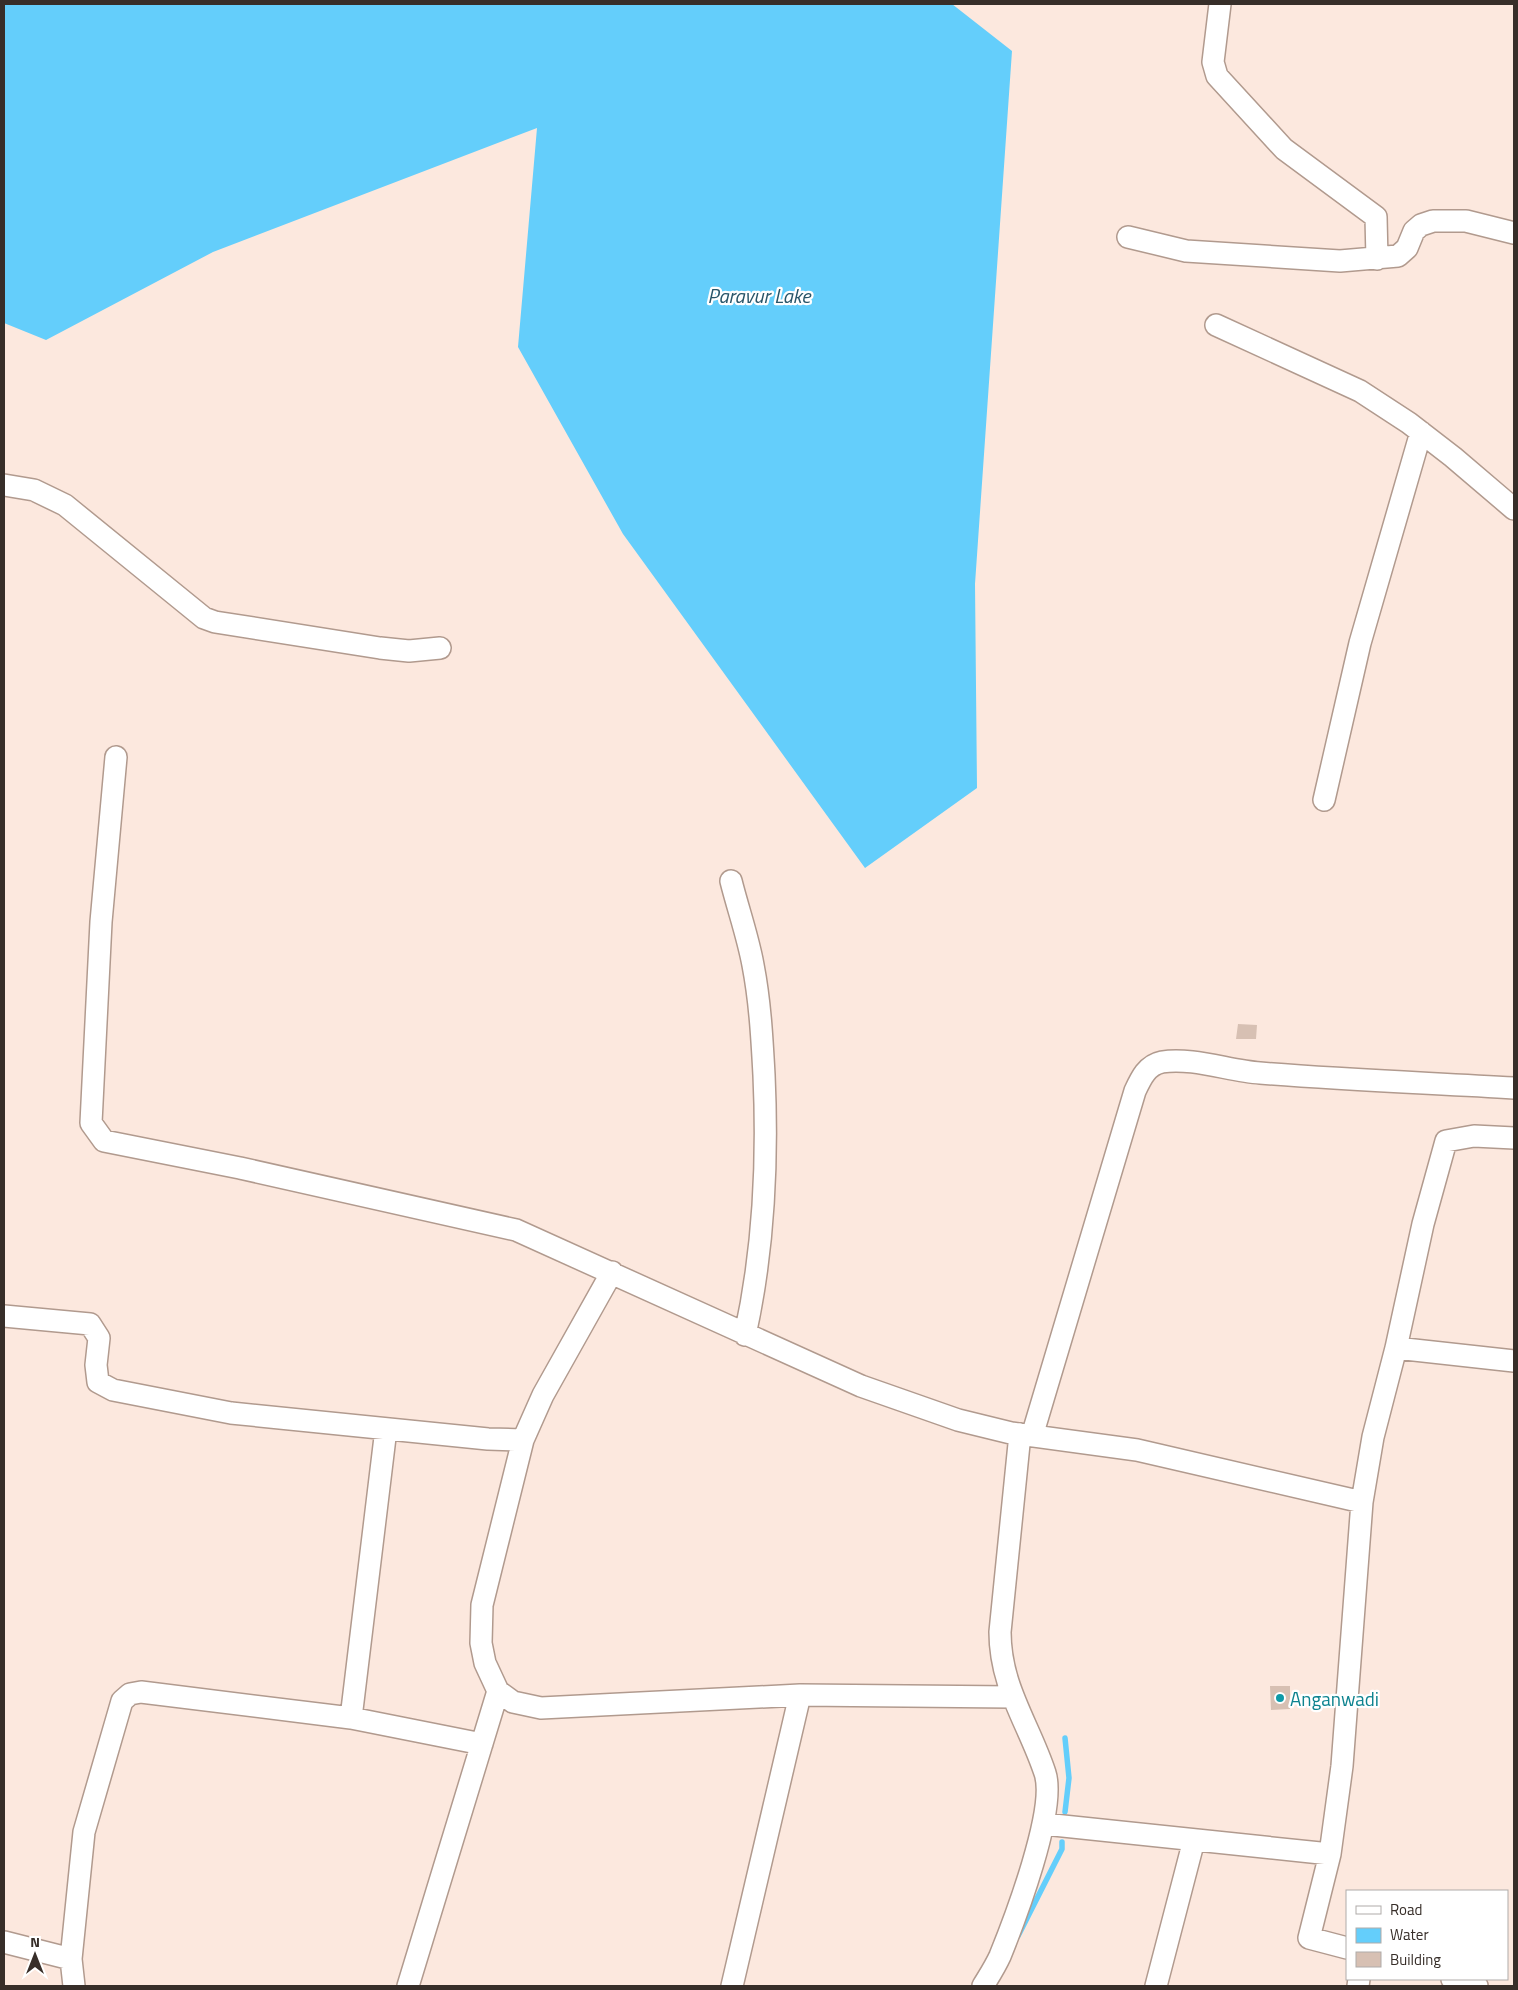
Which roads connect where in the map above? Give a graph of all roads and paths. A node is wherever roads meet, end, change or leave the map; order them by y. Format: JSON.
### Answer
{"nodes":[{"id":1,"x":1220,"y":4,"type":"edge"},
{"id":2,"x":1514,"y":233,"type":"edge"},
{"id":3,"x":1128,"y":237,"type":"dead end"},
{"id":4,"x":1377,"y":259,"type":"junction"},
{"id":5,"x":1216,"y":325,"type":"dead end"},
{"id":6,"x":1421,"y":432,"type":"junction"},
{"id":7,"x":4,"y":485,"type":"edge"},
{"id":8,"x":1514,"y":509,"type":"edge"},
{"id":9,"x":440,"y":648,"type":"dead end"},
{"id":10,"x":116,"y":757,"type":"dead end"},
{"id":11,"x":1324,"y":800,"type":"dead end"},
{"id":12,"x":731,"y":881,"type":"dead end"},
{"id":13,"x":1514,"y":1088,"type":"edge"},
{"id":14,"x":1514,"y":1138,"type":"edge"},
{"id":15,"x":612,"y":1272,"type":"junction"},
{"id":16,"x":4,"y":1316,"type":"edge"},
{"id":17,"x":746,"y":1335,"type":"junction"},
{"id":18,"x":1396,"y":1348,"type":"junction"},
{"id":19,"x":1514,"y":1361,"type":"edge"},
{"id":20,"x":386,"y":1429,"type":"junction"},
{"id":21,"x":1026,"y":1435,"type":"junction"},
{"id":22,"x":523,"y":1440,"type":"junction"},
{"id":23,"x":1362,"y":1502,"type":"junction"},
{"id":24,"x":498,"y":1691,"type":"junction"},
{"id":25,"x":800,"y":1695,"type":"junction"},
{"id":26,"x":1012,"y":1697,"type":"junction"},
{"id":27,"x":351,"y":1718,"type":"junction"},
{"id":28,"x":482,"y":1744,"type":"junction"},
{"id":29,"x":1044,"y":1824,"type":"junction"},
{"id":30,"x":1194,"y":1840,"type":"junction"},
{"id":31,"x":1330,"y":1854,"type":"junction"},
{"id":32,"x":4,"y":1942,"type":"edge"},
{"id":33,"x":1346,"y":1948,"type":"edge"},
{"id":34,"x":71,"y":1959,"type":"junction"},
{"id":35,"x":1456,"y":1980,"type":"edge"},
{"id":36,"x":74,"y":1986,"type":"edge"},
{"id":37,"x":408,"y":1986,"type":"edge"},
{"id":38,"x":732,"y":1986,"type":"edge"},
{"id":39,"x":983,"y":1986,"type":"edge"},
{"id":40,"x":1156,"y":1986,"type":"edge"},
{"id":41,"x":1477,"y":1986,"type":"edge"}],
"edges":[{"from":1,"to":4,"type":"street"},
{"from":2,"to":4,"type":"street"},
{"from":3,"to":4,"type":"street"},
{"from":5,"to":6,"type":"street"},
{"from":6,"to":8,"type":"street"},
{"from":6,"to":11,"type":"street"},
{"from":7,"to":9,"type":"street"},
{"from":10,"to":15,"type":"street"},
{"from":12,"to":17,"type":"street"},
{"from":13,"to":21,"type":"street"},
{"from":14,"to":18,"type":"street"},
{"from":15,"to":17,"type":"street"},
{"from":15,"to":22,"type":"street"},
{"from":16,"to":20,"type":"street"},
{"from":17,"to":21,"type":"street"},
{"from":18,"to":19,"type":"street"},
{"from":18,"to":23,"type":"street"},
{"from":20,"to":22,"type":"street"},
{"from":20,"to":27,"type":"street"},
{"from":21,"to":23,"type":"street"},
{"from":21,"to":26,"type":"street"},
{"from":22,"to":24,"type":"street"},
{"from":23,"to":31,"type":"street"},
{"from":24,"to":25,"type":"street"},
{"from":24,"to":28,"type":"street"},
{"from":25,"to":26,"type":"street"},
{"from":25,"to":38,"type":"street"},
{"from":26,"to":29,"type":"street"},
{"from":27,"to":28,"type":"street"},
{"from":27,"to":34,"type":"street"},
{"from":28,"to":37,"type":"street"},
{"from":29,"to":30,"type":"street"},
{"from":29,"to":39,"type":"street"},
{"from":30,"to":31,"type":"street"},
{"from":30,"to":40,"type":"street"},
{"from":31,"to":33,"type":"street"},
{"from":32,"to":34,"type":"street"},
{"from":34,"to":36,"type":"street"},
{"from":35,"to":41,"type":"street"}]}
